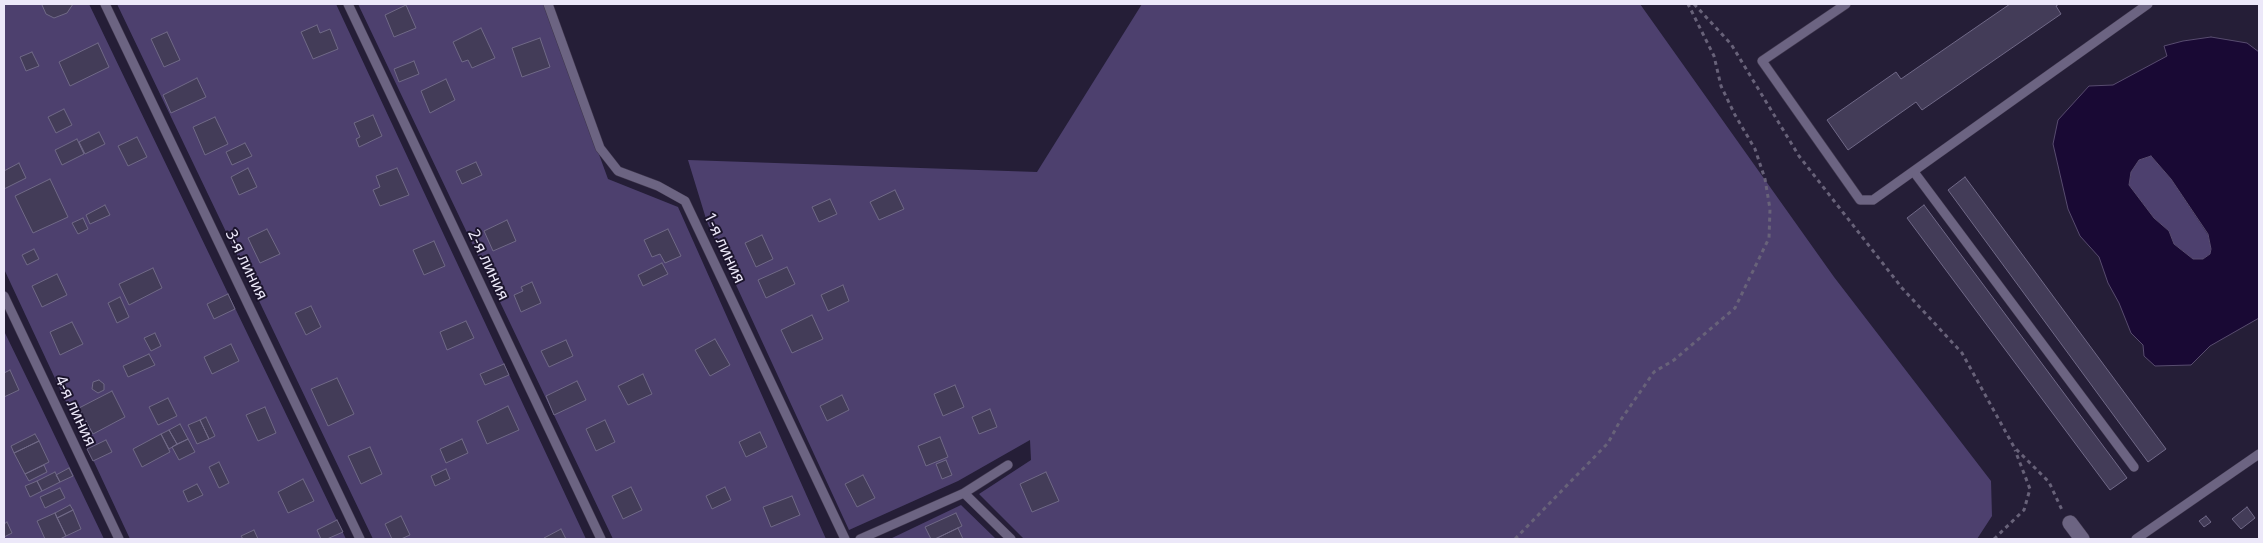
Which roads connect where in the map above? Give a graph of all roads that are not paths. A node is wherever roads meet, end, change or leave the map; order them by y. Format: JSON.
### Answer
{"nodes":[{"id":1,"x":105,"y":4,"type":"edge"},
{"id":2,"x":348,"y":4,"type":"edge"},
{"id":3,"x":548,"y":4,"type":"edge"},
{"id":4,"x":1846,"y":4,"type":"edge"},
{"id":5,"x":2148,"y":4,"type":"edge"},
{"id":6,"x":1914,"y":172,"type":"junction"},
{"id":7,"x":4,"y":296,"type":"edge"},
{"id":8,"x":2259,"y":454,"type":"edge"},
{"id":9,"x":1008,"y":465,"type":"dead end"},
{"id":10,"x":2134,"y":467,"type":"dead end"},
{"id":11,"x":964,"y":493,"type":"junction"},
{"id":12,"x":2070,"y":522,"type":"road end"},
{"id":13,"x":119,"y":539,"type":"edge"},
{"id":14,"x":360,"y":539,"type":"edge"},
{"id":15,"x":601,"y":539,"type":"edge"},
{"id":16,"x":845,"y":539,"type":"edge"},
{"id":17,"x":860,"y":539,"type":"edge"},
{"id":18,"x":1011,"y":539,"type":"edge"},
{"id":19,"x":2082,"y":539,"type":"edge"},
{"id":20,"x":2136,"y":539,"type":"edge"}],
"edges":[{"from":1,"to":14,"type":"lane","name":"3-я линия"},
{"from":2,"to":15,"type":"lane","name":"2-я линия"},
{"from":3,"to":16,"type":"lane","name":"1-я линия"},
{"from":4,"to":6,"type":"lane"},
{"from":5,"to":6,"type":"lane"},
{"from":6,"to":10,"type":"lane"},
{"from":7,"to":13,"type":"lane","name":"4-я линия"},
{"from":8,"to":20,"type":"lane"},
{"from":9,"to":11,"type":"lane"},
{"from":11,"to":17,"type":"lane"},
{"from":11,"to":18,"type":"lane"},
{"from":12,"to":19,"type":"street"}]}
